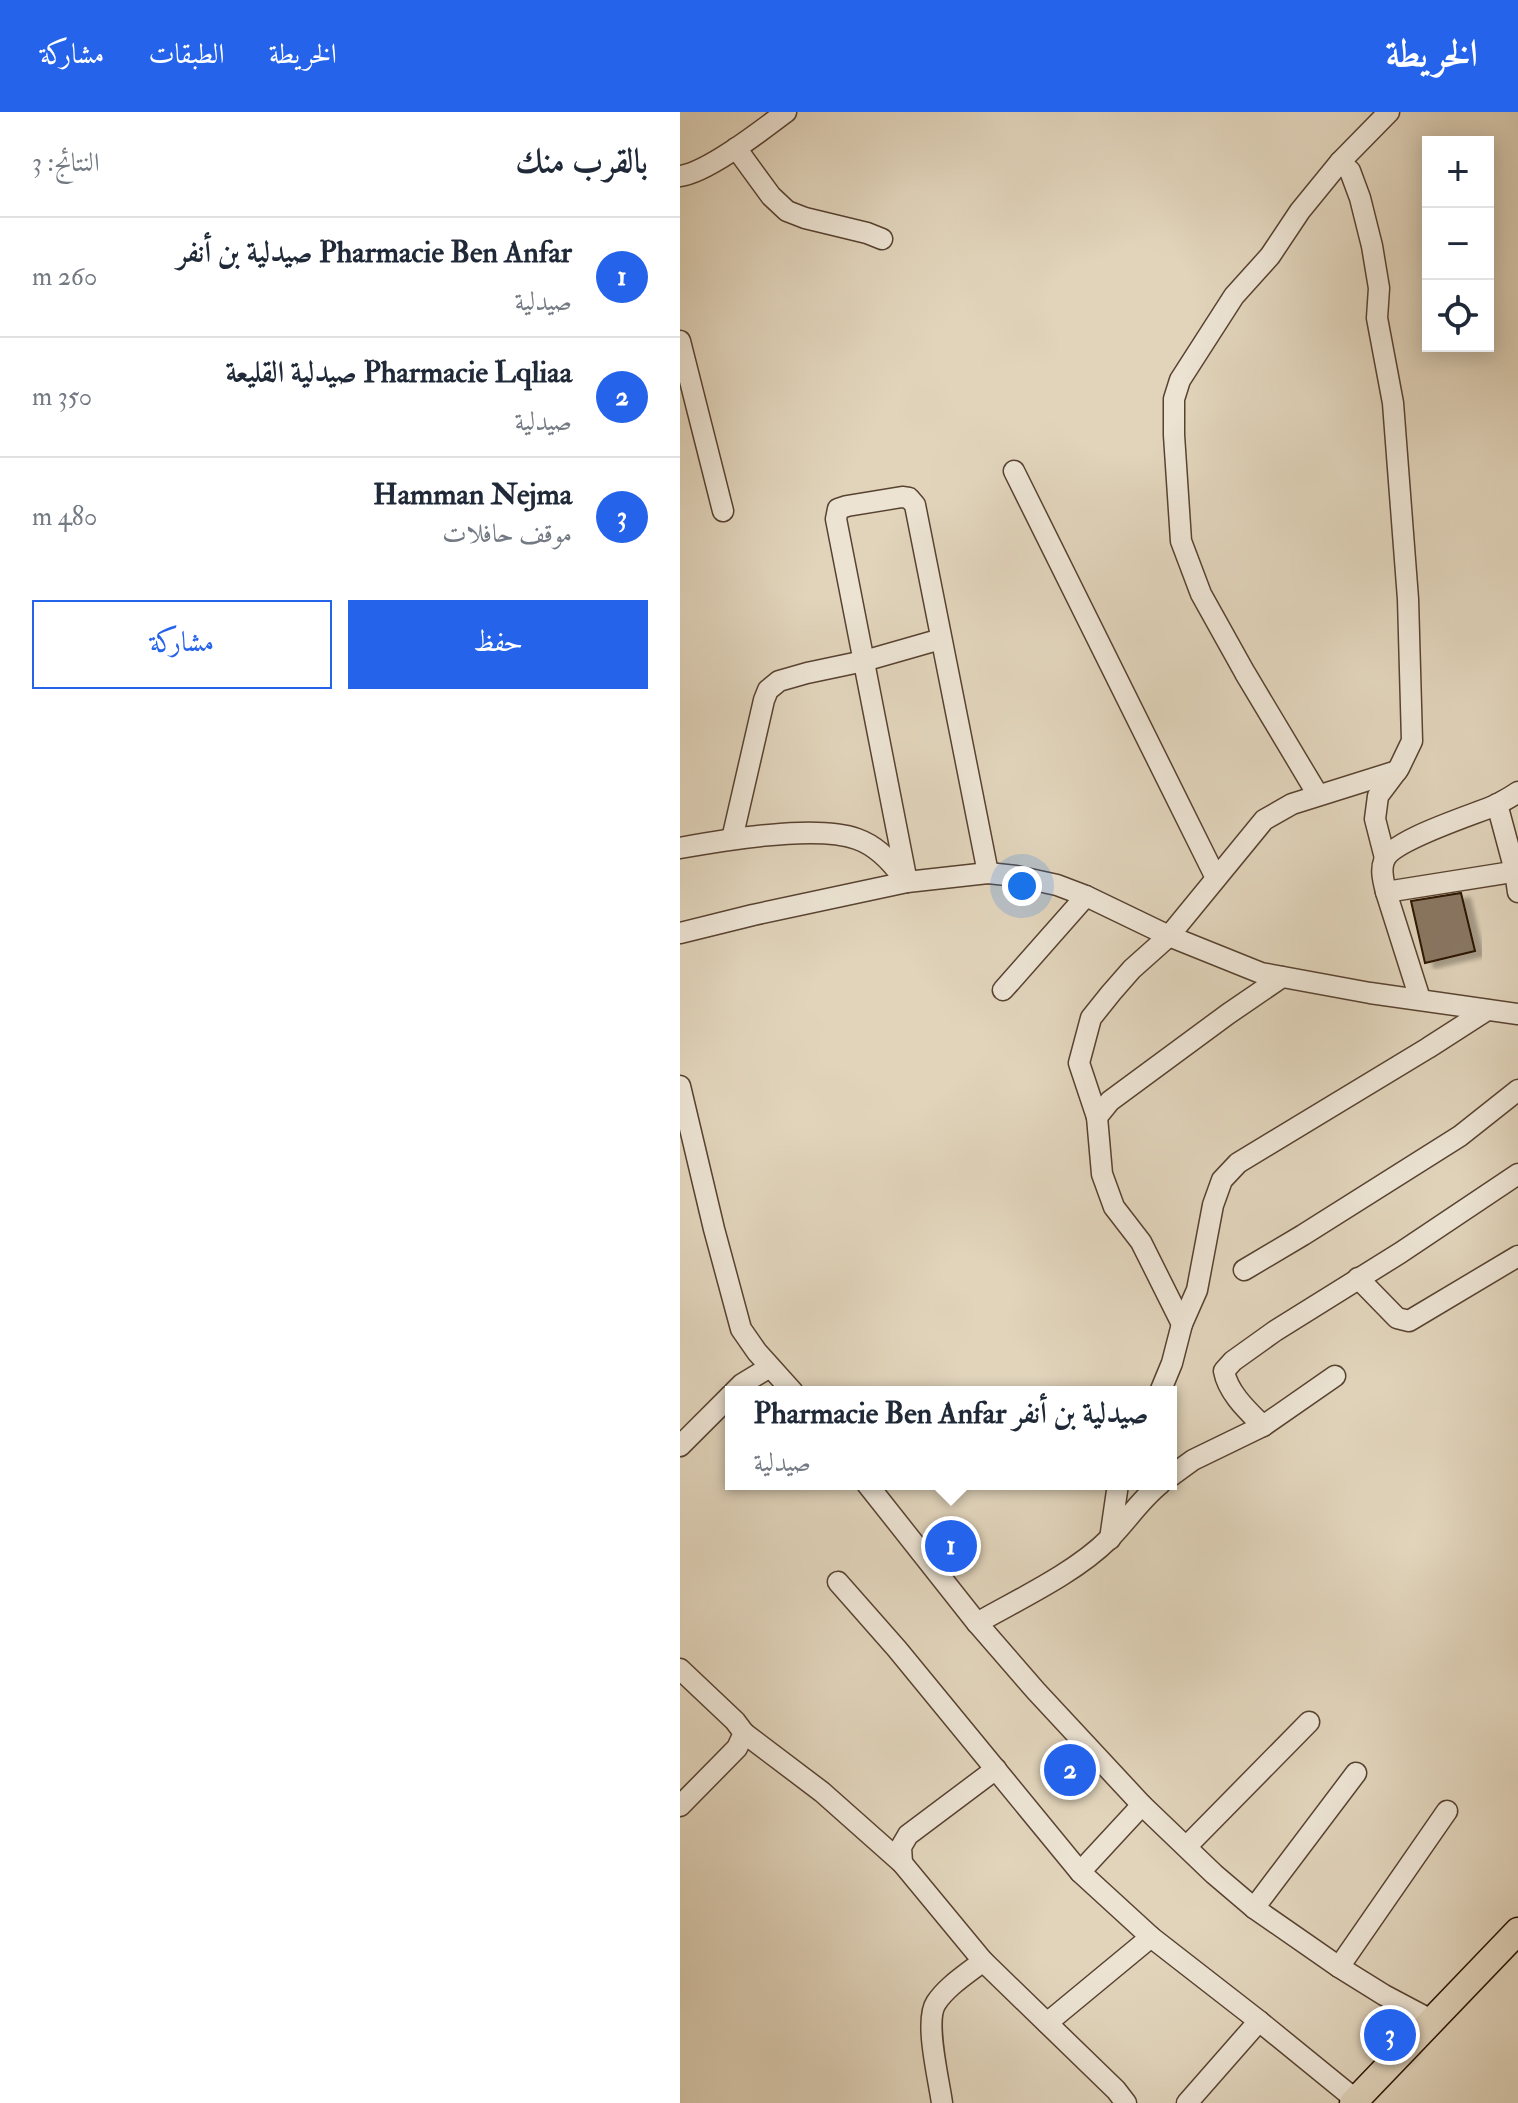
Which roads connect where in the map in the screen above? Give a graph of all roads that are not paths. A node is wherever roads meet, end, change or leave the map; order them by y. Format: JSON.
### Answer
{"nodes":[{"id":1,"x":786,"y":112,"type":"edge"},
{"id":2,"x":1389,"y":112,"type":"edge"},
{"id":3,"x":736,"y":148,"type":"junction"},
{"id":4,"x":1340,"y":162,"type":"junction"},
{"id":5,"x":680,"y":176,"type":"edge"},
{"id":6,"x":882,"y":239,"type":"dead end"},
{"id":7,"x":680,"y":341,"type":"edge"},
{"id":8,"x":1014,"y":471,"type":"dead end"},
{"id":9,"x":723,"y":511,"type":"dead end"},
{"id":10,"x":941,"y":639,"type":"junction"},
{"id":11,"x":864,"y":661,"type":"junction"},
{"id":12,"x":1397,"y":771,"type":"junction"},
{"id":13,"x":1518,"y":792,"type":"edge"},
{"id":14,"x":1318,"y":795,"type":"junction"},
{"id":15,"x":1497,"y":804,"type":"junction"},
{"id":16,"x":732,"y":839,"type":"junction"},
{"id":17,"x":680,"y":848,"type":"edge"},
{"id":18,"x":1385,"y":858,"type":"junction"},
{"id":19,"x":1516,"y":871,"type":"edge"},
{"id":20,"x":988,"y":873,"type":"junction"},
{"id":21,"x":1216,"y":878,"type":"junction"},
{"id":22,"x":907,"y":882,"type":"junction"},
{"id":23,"x":1386,"y":892,"type":"junction"},
{"id":24,"x":1518,"y":892,"type":"edge"},
{"id":25,"x":1086,"y":896,"type":"junction"},
{"id":26,"x":680,"y":933,"type":"edge"},
{"id":27,"x":1169,"y":936,"type":"junction"},
{"id":28,"x":1282,"y":977,"type":"junction"},
{"id":29,"x":1003,"y":990,"type":"dead end"},
{"id":30,"x":1420,"y":999,"type":"junction"},
{"id":31,"x":1487,"y":1010,"type":"junction"},
{"id":32,"x":1518,"y":1014,"type":"edge"},
{"id":33,"x":680,"y":1086,"type":"edge"},
{"id":34,"x":1518,"y":1090,"type":"edge"},
{"id":35,"x":1097,"y":1117,"type":"junction"},
{"id":36,"x":701,"y":1173,"type":"junction"},
{"id":37,"x":1518,"y":1174,"type":"edge"},
{"id":38,"x":680,"y":1178,"type":"edge"},
{"id":39,"x":1518,"y":1256,"type":"edge"},
{"id":40,"x":1244,"y":1270,"type":"dead end"},
{"id":41,"x":1358,"y":1278,"type":"junction"},
{"id":42,"x":1182,"y":1324,"type":"junction"},
{"id":43,"x":770,"y":1367,"type":"junction"},
{"id":44,"x":1335,"y":1376,"type":"dead end"},
{"id":45,"x":740,"y":1386,"type":"edge"},
{"id":46,"x":787,"y":1386,"type":"edge"},
{"id":47,"x":1162,"y":1386,"type":"edge"},
{"id":48,"x":725,"y":1400,"type":"edge"},
{"id":49,"x":1263,"y":1426,"type":"junction"},
{"id":50,"x":680,"y":1446,"type":"edge"},
{"id":51,"x":1177,"y":1472,"type":"edge"},
{"id":52,"x":872,"y":1490,"type":"edge"},
{"id":53,"x":1117,"y":1490,"type":"edge"},
{"id":54,"x":1152,"y":1490,"type":"edge"},
{"id":55,"x":1110,"y":1539,"type":"junction"},
{"id":56,"x":838,"y":1582,"type":"dead end"},
{"id":57,"x":977,"y":1623,"type":"junction"},
{"id":58,"x":680,"y":1669,"type":"edge"},
{"id":59,"x":1309,"y":1722,"type":"dead end"},
{"id":60,"x":744,"y":1733,"type":"junction"},
{"id":61,"x":996,"y":1769,"type":"junction"},
{"id":62,"x":1356,"y":1773,"type":"dead end"},
{"id":63,"x":1142,"y":1805,"type":"junction"},
{"id":64,"x":680,"y":1806,"type":"edge"},
{"id":65,"x":1447,"y":1811,"type":"dead end"},
{"id":66,"x":1187,"y":1846,"type":"junction"},
{"id":67,"x":902,"y":1863,"type":"junction"},
{"id":68,"x":1080,"y":1872,"type":"junction"},
{"id":69,"x":1254,"y":1908,"type":"junction"},
{"id":70,"x":1518,"y":1931,"type":"edge"},
{"id":71,"x":1151,"y":1937,"type":"junction"},
{"id":72,"x":983,"y":1961,"type":"junction"},
{"id":73,"x":1339,"y":1967,"type":"junction"},
{"id":74,"x":1259,"y":2021,"type":"junction"},
{"id":75,"x":1433,"y":2021,"type":"junction"},
{"id":76,"x":1047,"y":2023,"type":"junction"},
{"id":77,"x":1354,"y":2101,"type":"edge"},
{"id":78,"x":942,"y":2103,"type":"edge"},
{"id":79,"x":1126,"y":2103,"type":"edge"},
{"id":80,"x":1187,"y":2103,"type":"edge"}],
"edges":[{"from":1,"to":3,"type":"street"},
{"from":2,"to":4,"type":"street"},
{"from":3,"to":5,"type":"street"},
{"from":3,"to":6,"type":"street"},
{"from":4,"to":12,"type":"street"},
{"from":4,"to":14,"type":"street"},
{"from":7,"to":9,"type":"street"},
{"from":8,"to":21,"type":"street"},
{"from":10,"to":11,"type":"street"},
{"from":10,"to":11,"type":"street"},
{"from":10,"to":20,"type":"street"},
{"from":11,"to":16,"type":"street"},
{"from":11,"to":22,"type":"street"},
{"from":12,"to":14,"type":"street"},
{"from":12,"to":18,"type":"street"},
{"from":13,"to":15,"type":"street"},
{"from":14,"to":21,"type":"street"},
{"from":15,"to":18,"type":"street"},
{"from":15,"to":19,"type":"street"},
{"from":16,"to":17,"type":"street"},
{"from":16,"to":22,"type":"street"},
{"from":18,"to":23,"type":"street"},
{"from":19,"to":23,"type":"street"},
{"from":19,"to":24,"type":"street"},
{"from":20,"to":22,"type":"street"},
{"from":20,"to":25,"type":"street"},
{"from":21,"to":27,"type":"street"},
{"from":22,"to":26,"type":"street"},
{"from":23,"to":30,"type":"street"},
{"from":25,"to":27,"type":"street"},
{"from":25,"to":29,"type":"street"},
{"from":27,"to":28,"type":"street"},
{"from":27,"to":35,"type":"street"},
{"from":28,"to":30,"type":"street"},
{"from":28,"to":35,"type":"street"},
{"from":30,"to":31,"type":"street"},
{"from":31,"to":32,"type":"street"},
{"from":31,"to":42,"type":"street"},
{"from":33,"to":36,"type":"street"},
{"from":34,"to":40,"type":"street"},
{"from":35,"to":42,"type":"street"},
{"from":36,"to":38,"type":"street"},
{"from":36,"to":43,"type":"street"},
{"from":37,"to":41,"type":"street"},
{"from":39,"to":41,"type":"street"},
{"from":41,"to":49,"type":"street"},
{"from":42,"to":47,"type":"street"},
{"from":43,"to":45,"type":"street"},
{"from":43,"to":46,"type":"street"},
{"from":44,"to":49,"type":"street"},
{"from":48,"to":50,"type":"street"},
{"from":49,"to":51,"type":"street"},
{"from":52,"to":57,"type":"street"},
{"from":53,"to":55,"type":"street"},
{"from":54,"to":55,"type":"street"},
{"from":55,"to":57,"type":"street"},
{"from":56,"to":61,"type":"street"},
{"from":57,"to":63,"type":"street"},
{"from":58,"to":60,"type":"street"},
{"from":59,"to":66,"type":"street"},
{"from":60,"to":64,"type":"street"},
{"from":60,"to":67,"type":"street"},
{"from":61,"to":67,"type":"street"},
{"from":61,"to":68,"type":"street"},
{"from":62,"to":69,"type":"street"},
{"from":63,"to":66,"type":"street"},
{"from":63,"to":68,"type":"street"},
{"from":65,"to":73,"type":"street"},
{"from":66,"to":69,"type":"street"},
{"from":67,"to":72,"type":"street"},
{"from":68,"to":71,"type":"street"},
{"from":69,"to":73,"type":"street"},
{"from":70,"to":75,"type":"main road"},
{"from":71,"to":74,"type":"street"},
{"from":71,"to":76,"type":"street"},
{"from":72,"to":76,"type":"street"},
{"from":72,"to":78,"type":"street"},
{"from":73,"to":75,"type":"street"},
{"from":74,"to":77,"type":"street"},
{"from":74,"to":80,"type":"street"},
{"from":75,"to":77,"type":"main road"},
{"from":76,"to":79,"type":"street"}]}
